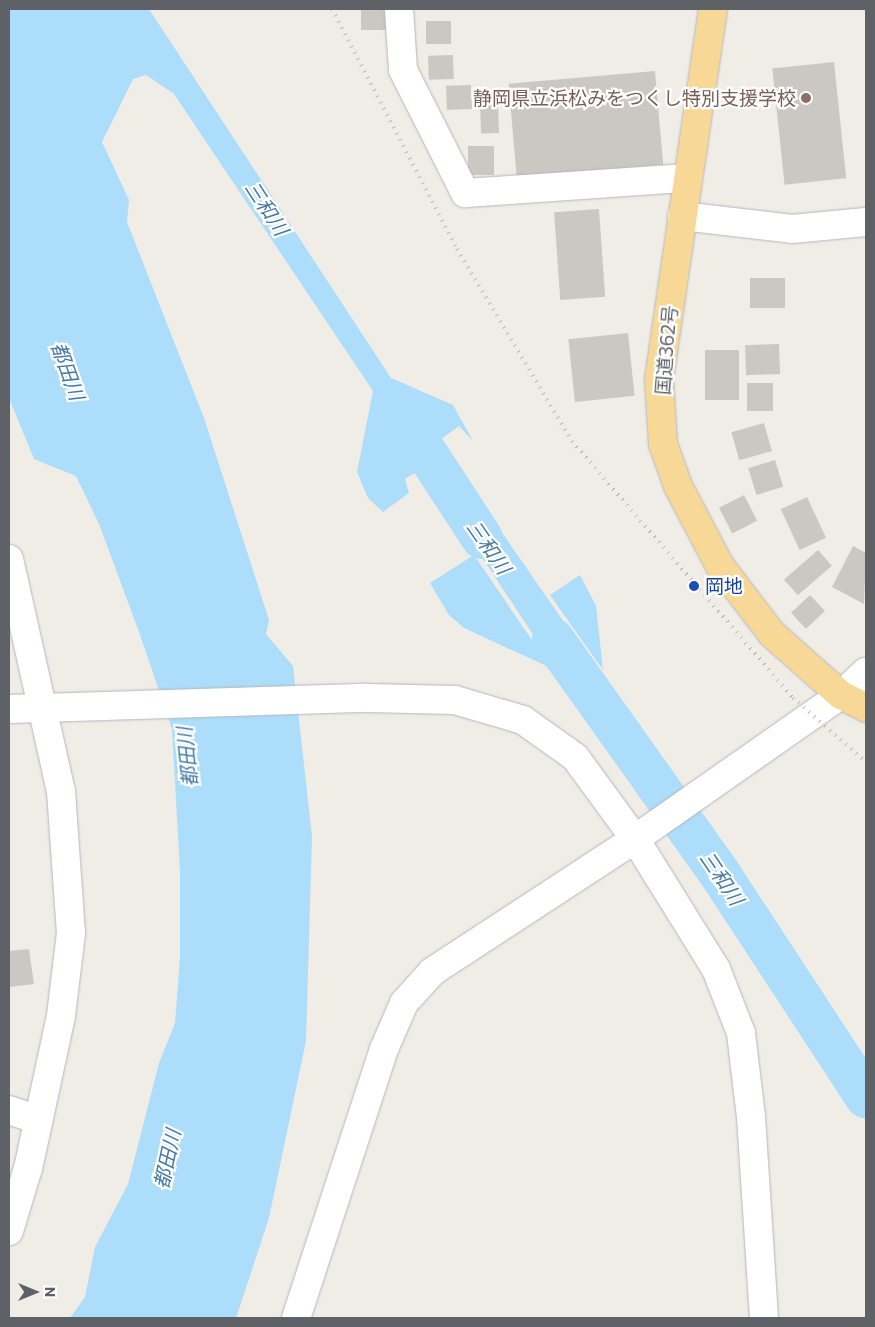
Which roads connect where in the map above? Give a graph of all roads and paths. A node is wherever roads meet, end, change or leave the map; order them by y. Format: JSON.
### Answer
{"nodes":[{"id":1,"x":399,"y":9,"type":"edge"},
{"id":2,"x":713,"y":9,"type":"edge"},
{"id":3,"x":688,"y":178,"type":"junction"},
{"id":4,"x":682,"y":216,"type":"junction"},
{"id":5,"x":866,"y":222,"type":"edge"},
{"id":6,"x":9,"y":559,"type":"edge"},
{"id":7,"x":866,"y":672,"type":"edge"},
{"id":8,"x":842,"y":695,"type":"junction"},
{"id":9,"x":51,"y":708,"type":"junction"},
{"id":10,"x":866,"y":708,"type":"edge"},
{"id":11,"x":9,"y":709,"type":"edge"},
{"id":12,"x":643,"y":833,"type":"junction"},
{"id":13,"x":9,"y":1110,"type":"edge"},
{"id":14,"x":38,"y":1120,"type":"junction"},
{"id":15,"x":9,"y":1231,"type":"edge"},
{"id":16,"x":296,"y":1318,"type":"edge"},
{"id":17,"x":764,"y":1318,"type":"edge"}],
"edges":[{"from":1,"to":3,"type":"street"},
{"from":2,"to":3,"type":"highway","name":"国道362号"},
{"from":3,"to":4,"type":"highway","name":"国道362号"},
{"from":4,"to":5,"type":"street"},
{"from":4,"to":8,"type":"highway","name":"国道362号"},
{"from":6,"to":9,"type":"street"},
{"from":7,"to":8,"type":"street"},
{"from":8,"to":10,"type":"highway","name":"国道362号"},
{"from":8,"to":12,"type":"street"},
{"from":9,"to":11,"type":"street"},
{"from":9,"to":12,"type":"street"},
{"from":9,"to":14,"type":"street"},
{"from":12,"to":16,"type":"street"},
{"from":12,"to":17,"type":"street"},
{"from":13,"to":14,"type":"street"},
{"from":14,"to":15,"type":"street"}]}
